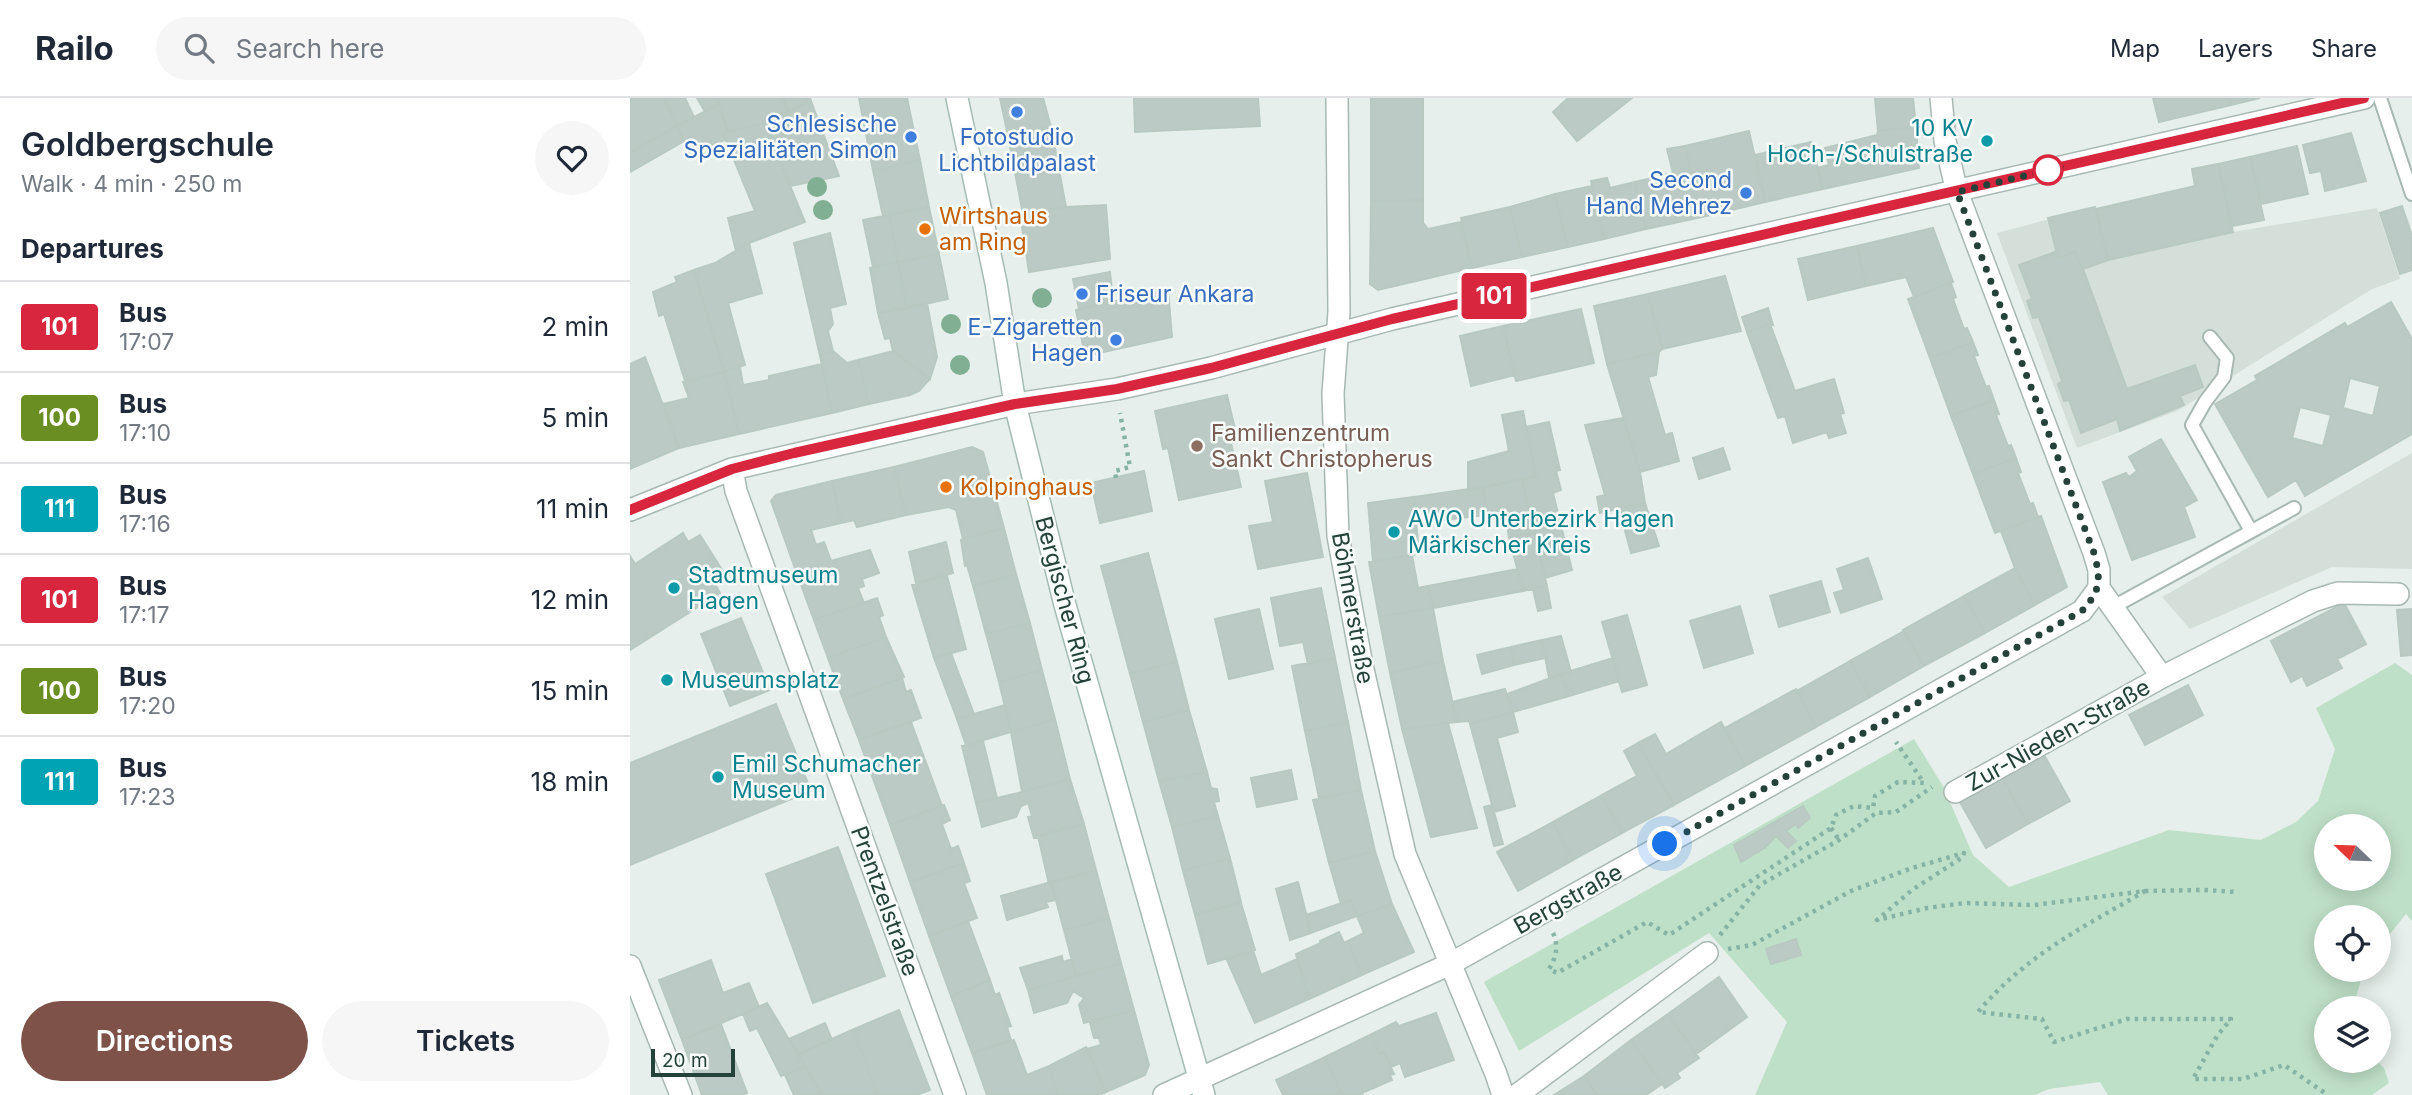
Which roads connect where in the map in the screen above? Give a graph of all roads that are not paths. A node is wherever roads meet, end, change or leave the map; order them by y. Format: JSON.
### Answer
{"nodes":[{"id":1,"x":957,"y":98,"type":"edge"},
{"id":2,"x":1337,"y":98,"type":"edge"},
{"id":3,"x":1941,"y":98,"type":"edge"},
{"id":4,"x":2364,"y":98,"type":"edge"},
{"id":5,"x":2381,"y":98,"type":"edge"},
{"id":6,"x":1957,"y":192,"type":"junction"},
{"id":7,"x":2412,"y":194,"type":"edge"},
{"id":8,"x":1336,"y":335,"type":"junction"},
{"id":9,"x":2210,"y":337,"type":"dead end"},
{"id":10,"x":1015,"y":404,"type":"junction"},
{"id":11,"x":732,"y":469,"type":"junction"},
{"id":12,"x":2294,"y":508,"type":"dead end"},
{"id":13,"x":630,"y":510,"type":"edge"},
{"id":14,"x":2251,"y":531,"type":"junction"},
{"id":15,"x":2099,"y":588,"type":"junction"},
{"id":16,"x":2398,"y":594,"type":"dead end"},
{"id":17,"x":2113,"y":607,"type":"junction"},
{"id":18,"x":2162,"y":677,"type":"junction"},
{"id":19,"x":1955,"y":792,"type":"road end"},
{"id":20,"x":1707,"y":953,"type":"road end"},
{"id":21,"x":1450,"y":964,"type":"junction"},
{"id":22,"x":630,"y":966,"type":"edge"},
{"id":23,"x":1202,"y":1087,"type":"edge"},
{"id":24,"x":681,"y":1095,"type":"edge"},
{"id":25,"x":955,"y":1095,"type":"edge"},
{"id":26,"x":1164,"y":1095,"type":"edge"},
{"id":27,"x":1503,"y":1095,"type":"edge"},
{"id":28,"x":1517,"y":1095,"type":"edge"}],
"edges":[{"from":1,"to":10,"type":"street","name":"Bergischer Ring"},
{"from":2,"to":8,"type":"street","name":"Böhmerstraße"},
{"from":3,"to":6,"type":"street"},
{"from":4,"to":6,"type":"street"},
{"from":5,"to":7,"type":"lane"},
{"from":6,"to":8,"type":"street"},
{"from":6,"to":15,"type":"street"},
{"from":8,"to":10,"type":"street"},
{"from":8,"to":21,"type":"street","name":"Böhmerstraße"},
{"from":9,"to":14,"type":"lane"},
{"from":10,"to":11,"type":"street"},
{"from":10,"to":23,"type":"street","name":"Bergischer Ring"},
{"from":11,"to":13,"type":"street"},
{"from":11,"to":25,"type":"street","name":"Prentzelstraße"},
{"from":12,"to":14,"type":"lane"},
{"from":14,"to":17,"type":"lane"},
{"from":15,"to":17,"type":"street","name":"Zur-Nieden-Straße"},
{"from":15,"to":21,"type":"street","name":"Bergstraße"},
{"from":16,"to":18,"type":"street","name":"Zur-Nieden-Straße"},
{"from":17,"to":18,"type":"street","name":"Zur-Nieden-Straße"},
{"from":18,"to":19,"type":"street","name":"Zur-Nieden-Straße"},
{"from":20,"to":28,"type":"street"},
{"from":21,"to":23,"type":"street","name":"Bergstraße"},
{"from":21,"to":27,"type":"street","name":"Böhmerstraße"},
{"from":22,"to":24,"type":"street"},
{"from":23,"to":26,"type":"street","name":"Bergstraße"}]}
